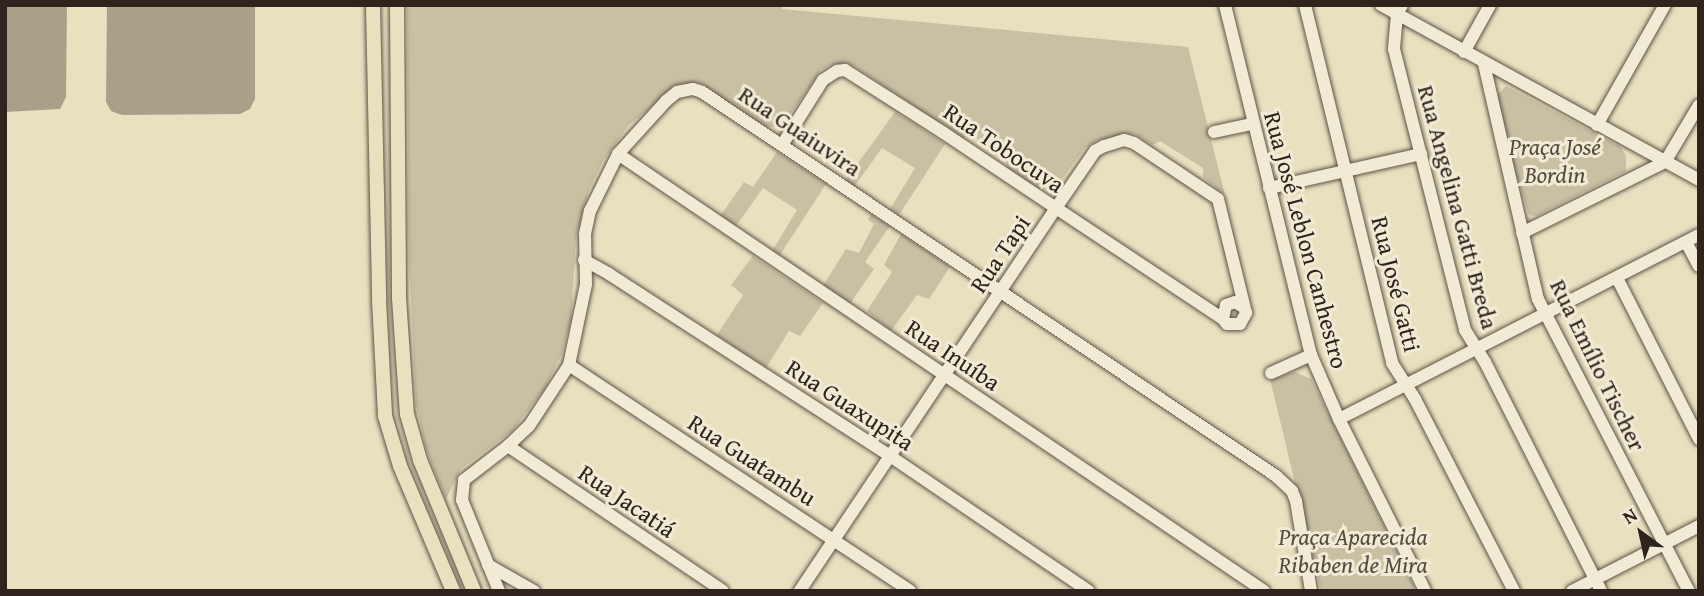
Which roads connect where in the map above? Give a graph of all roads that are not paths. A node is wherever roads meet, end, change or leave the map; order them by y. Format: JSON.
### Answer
{"nodes":[{"id":1,"x":373,"y":5,"type":"edge"},
{"id":2,"x":397,"y":5,"type":"edge"},
{"id":3,"x":1225,"y":5,"type":"edge"},
{"id":4,"x":1305,"y":5,"type":"edge"},
{"id":5,"x":1381,"y":5,"type":"edge"},
{"id":6,"x":1490,"y":5,"type":"edge"},
{"id":7,"x":1665,"y":5,"type":"edge"},
{"id":8,"x":1399,"y":10,"type":"edge"},
{"id":9,"x":1464,"y":52,"type":"junction"},
{"id":10,"x":1484,"y":64,"type":"junction"},
{"id":11,"x":1699,"y":105,"type":"edge"},
{"id":12,"x":1252,"y":124,"type":"junction"},
{"id":13,"x":1597,"y":125,"type":"junction"},
{"id":14,"x":1214,"y":132,"type":"dead end"},
{"id":15,"x":782,"y":145,"type":"junction"},
{"id":16,"x":618,"y":154,"type":"junction"},
{"id":17,"x":1421,"y":154,"type":"junction"},
{"id":18,"x":1665,"y":162,"type":"junction"},
{"id":19,"x":1347,"y":170,"type":"junction"},
{"id":20,"x":1699,"y":180,"type":"edge"},
{"id":21,"x":1269,"y":188,"type":"junction"},
{"id":22,"x":1056,"y":208,"type":"junction"},
{"id":23,"x":1522,"y":233,"type":"junction"},
{"id":24,"x":1699,"y":235,"type":"edge"},
{"id":25,"x":1686,"y":242,"type":"junction"},
{"id":26,"x":584,"y":260,"type":"junction"},
{"id":27,"x":1699,"y":266,"type":"edge"},
{"id":28,"x":1617,"y":278,"type":"junction"},
{"id":29,"x":1001,"y":291,"type":"junction"},
{"id":30,"x":1546,"y":314,"type":"junction"},
{"id":31,"x":1223,"y":319,"type":"joint"},
{"id":32,"x":1476,"y":347,"type":"junction"},
{"id":33,"x":1311,"y":355,"type":"junction"},
{"id":34,"x":569,"y":365,"type":"junction"},
{"id":35,"x":1270,"y":373,"type":"dead end"},
{"id":36,"x":944,"y":374,"type":"junction"},
{"id":37,"x":1405,"y":384,"type":"junction"},
{"id":38,"x":1339,"y":419,"type":"junction"},
{"id":39,"x":1699,"y":439,"type":"edge"},
{"id":40,"x":508,"y":446,"type":"junction"},
{"id":41,"x":890,"y":456,"type":"junction"},
{"id":42,"x":1699,"y":526,"type":"edge"},
{"id":43,"x":834,"y":539,"type":"junction"},
{"id":44,"x":1664,"y":544,"type":"junction"},
{"id":45,"x":488,"y":565,"type":"junction"},
{"id":46,"x":1598,"y":585,"type":"edge"},
{"id":47,"x":453,"y":591,"type":"edge"},
{"id":48,"x":474,"y":591,"type":"edge"},
{"id":49,"x":499,"y":591,"type":"edge"},
{"id":50,"x":534,"y":591,"type":"edge"},
{"id":51,"x":723,"y":591,"type":"edge"},
{"id":52,"x":800,"y":591,"type":"edge"},
{"id":53,"x":910,"y":591,"type":"edge"},
{"id":54,"x":1089,"y":591,"type":"edge"},
{"id":55,"x":1264,"y":591,"type":"edge"},
{"id":56,"x":1311,"y":591,"type":"edge"},
{"id":57,"x":1425,"y":591,"type":"edge"},
{"id":58,"x":1514,"y":591,"type":"edge"},
{"id":59,"x":1572,"y":591,"type":"edge"},
{"id":60,"x":1689,"y":591,"type":"edge"}],
"edges":[{"from":1,"to":47,"type":"main road"},
{"from":2,"to":48,"type":"main road"},
{"from":3,"to":12,"type":"street","name":"Rua José Leblon Canhestro"},
{"from":4,"to":19,"type":"street","name":"Rua José Gatti"},
{"from":5,"to":8,"type":"street"},
{"from":6,"to":9,"type":"street"},
{"from":7,"to":13,"type":"street"},
{"from":8,"to":9,"type":"street"},
{"from":8,"to":17,"type":"street","name":"Rua Angelina Gatti Breda"},
{"from":9,"to":10,"type":"street"},
{"from":10,"to":13,"type":"street"},
{"from":10,"to":23,"type":"street","name":"Rua Emílio Tischer"},
{"from":11,"to":18,"type":"street"},
{"from":12,"to":14,"type":"street"},
{"from":12,"to":21,"type":"street","name":"Rua José Leblon Canhestro"},
{"from":13,"to":18,"type":"street"},
{"from":15,"to":16,"type":"street","name":"Rua Guaiuvira"},
{"from":15,"to":22,"type":"street","name":"Rua Tobocuva"},
{"from":15,"to":29,"type":"street","name":"Rua Guaiuvira"},
{"from":16,"to":26,"type":"street","name":"Rua Guaiuvira"},
{"from":16,"to":36,"type":"street","name":"Rua Inuíba"},
{"from":17,"to":19,"type":"street"},
{"from":17,"to":32,"type":"street","name":"Rua Angelina Gatti Breda"},
{"from":18,"to":20,"type":"street"},
{"from":18,"to":23,"type":"street"},
{"from":19,"to":21,"type":"street"},
{"from":19,"to":37,"type":"street","name":"Rua José Gatti"},
{"from":21,"to":33,"type":"street","name":"Rua José Leblon Canhestro"},
{"from":22,"to":29,"type":"street","name":"Rua Tapi"},
{"from":22,"to":31,"type":"street","name":"Rua Tobocuva"},
{"from":22,"to":31,"type":"street","name":"Rua Tapi"},
{"from":23,"to":30,"type":"street","name":"Rua Emílio Tischer"},
{"from":24,"to":25,"type":"street"},
{"from":25,"to":27,"type":"street"},
{"from":25,"to":28,"type":"street"},
{"from":26,"to":34,"type":"street","name":"Rua Guaiuvira"},
{"from":26,"to":41,"type":"street","name":"Rua Guaxupita"},
{"from":28,"to":30,"type":"street"},
{"from":28,"to":39,"type":"street"},
{"from":29,"to":36,"type":"street","name":"Rua Tapi"},
{"from":29,"to":56,"type":"street","name":"Rua Guaiuvira"},
{"from":30,"to":32,"type":"street"},
{"from":30,"to":44,"type":"street","name":"Rua Emílio Tischer"},
{"from":32,"to":37,"type":"street"},
{"from":32,"to":46,"type":"street","name":"Rua Angelina Gatti Breda"},
{"from":33,"to":35,"type":"street"},
{"from":33,"to":38,"type":"street","name":"Rua José Leblon Canhestro"},
{"from":34,"to":40,"type":"street","name":"Rua Guaiuvira"},
{"from":34,"to":43,"type":"street","name":"Rua Guatambu"},
{"from":36,"to":41,"type":"street","name":"Rua Tapi"},
{"from":36,"to":55,"type":"street","name":"Rua Inuíba"},
{"from":37,"to":38,"type":"street"},
{"from":37,"to":58,"type":"street","name":"Rua José Gatti"},
{"from":38,"to":57,"type":"street","name":"Rua José Leblon Canhestro"},
{"from":40,"to":45,"type":"street","name":"Rua Guaiuvira"},
{"from":40,"to":51,"type":"street","name":"Rua Jacatiá"},
{"from":41,"to":43,"type":"street","name":"Rua Tapi"},
{"from":41,"to":54,"type":"street","name":"Rua Guaxupita"},
{"from":42,"to":44,"type":"street"},
{"from":43,"to":52,"type":"street","name":"Rua Tapi"},
{"from":43,"to":53,"type":"street","name":"Rua Guatambu"},
{"from":44,"to":46,"type":"street"},
{"from":44,"to":60,"type":"street","name":"Rua Emílio Tischer"},
{"from":45,"to":49,"type":"street","name":"Rua Guaiuvira"},
{"from":45,"to":50,"type":"street"},
{"from":46,"to":59,"type":"street"}]}
